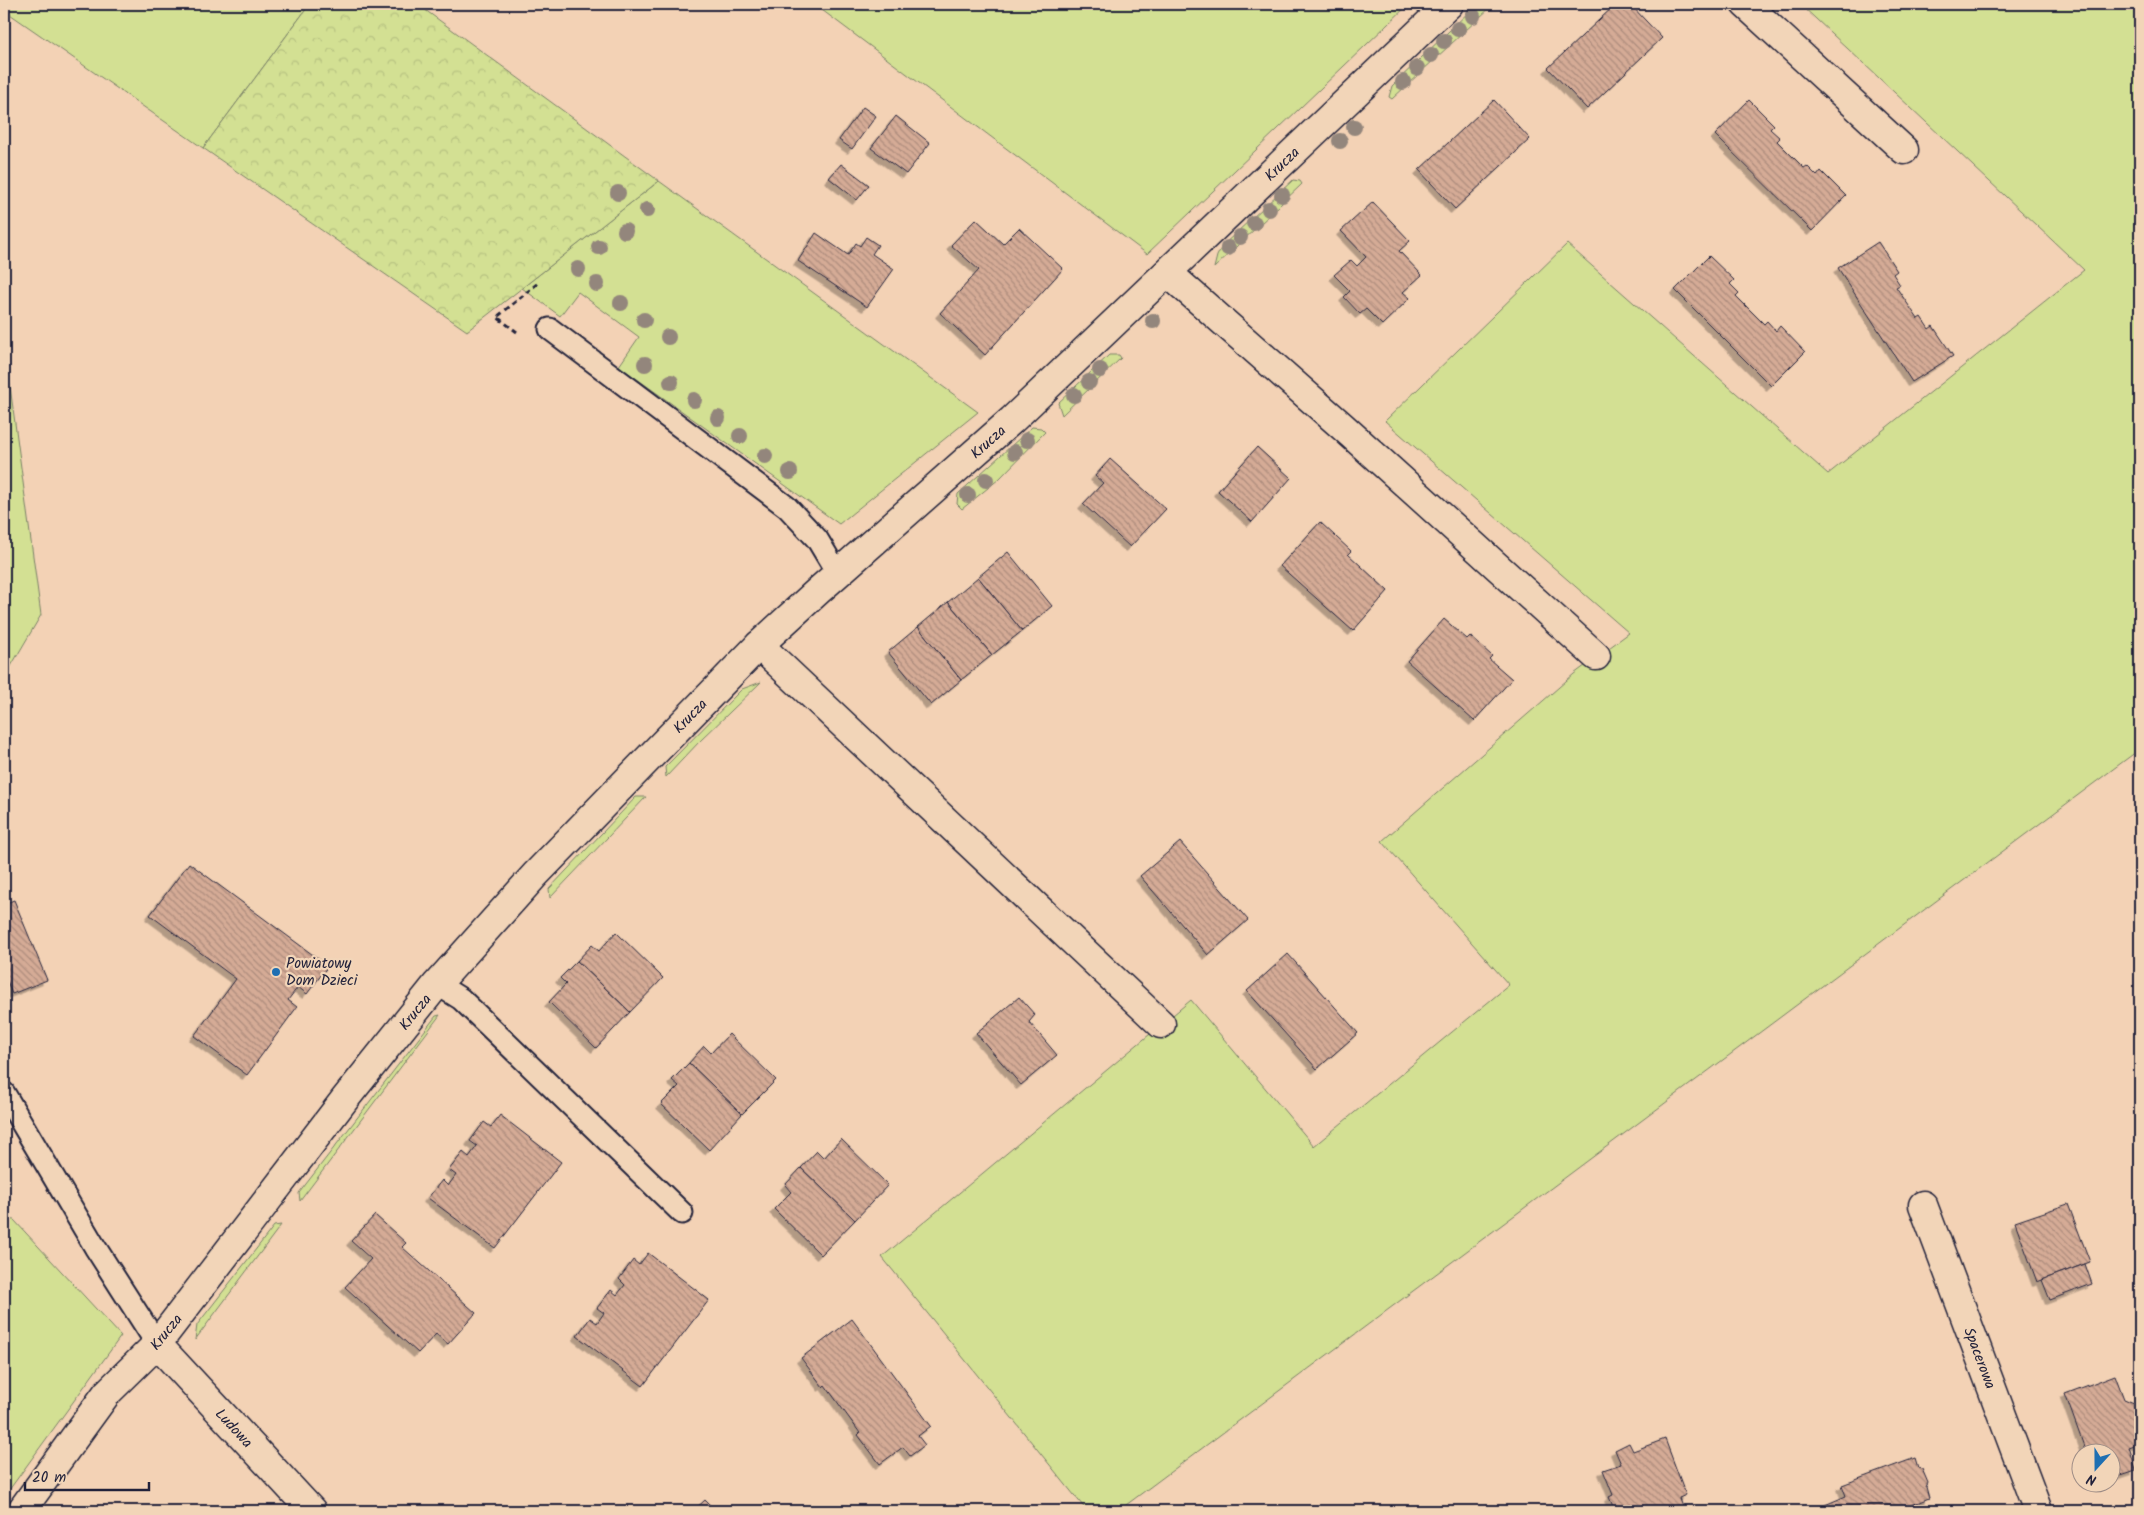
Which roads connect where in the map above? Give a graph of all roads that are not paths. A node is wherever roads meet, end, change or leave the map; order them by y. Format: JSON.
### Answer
{"nodes":[{"id":1,"x":1449,"y":4,"type":"edge"},
{"id":2,"x":1745,"y":4,"type":"edge"},
{"id":3,"x":1904,"y":150,"type":"dead end"},
{"id":4,"x":1168,"y":273,"type":"junction"},
{"id":5,"x":550,"y":329,"type":"dead end"},
{"id":6,"x":838,"y":574,"type":"junction"},
{"id":7,"x":759,"y":645,"type":"junction"},
{"id":8,"x":1596,"y":656,"type":"dead end"},
{"id":9,"x":437,"y":984,"type":"junction"},
{"id":10,"x":1161,"y":1024,"type":"dead end"},
{"id":11,"x":4,"y":1093,"type":"edge"},
{"id":12,"x":1923,"y":1205,"type":"dead end"},
{"id":13,"x":682,"y":1214,"type":"dead end"},
{"id":14,"x":157,"y":1344,"type":"junction"},
{"id":15,"x":21,"y":1511,"type":"edge"},
{"id":16,"x":312,"y":1511,"type":"edge"},
{"id":17,"x":2038,"y":1511,"type":"edge"}],
"edges":[{"from":1,"to":4,"type":"street","name":"Krucza"},
{"from":2,"to":3,"type":"street"},
{"from":4,"to":6,"type":"street","name":"Krucza"},
{"from":4,"to":8,"type":"street"},
{"from":5,"to":6,"type":"lane"},
{"from":6,"to":7,"type":"street","name":"Krucza"},
{"from":7,"to":9,"type":"street","name":"Krucza"},
{"from":7,"to":10,"type":"street"},
{"from":9,"to":13,"type":"lane"},
{"from":9,"to":14,"type":"street","name":"Krucza"},
{"from":11,"to":14,"type":"lane"},
{"from":12,"to":17,"type":"street","name":"Spacerowa"},
{"from":14,"to":15,"type":"street","name":"Krucza"},
{"from":14,"to":16,"type":"street","name":"Ludowa"}]}
